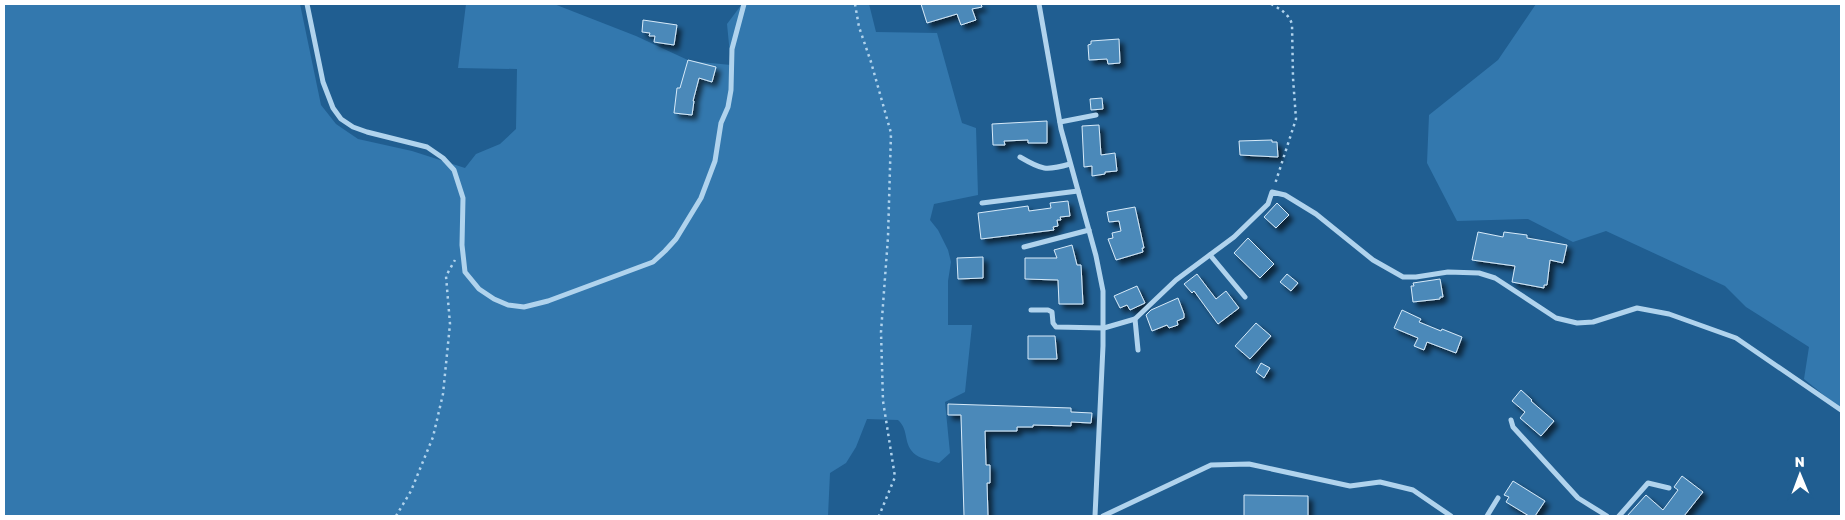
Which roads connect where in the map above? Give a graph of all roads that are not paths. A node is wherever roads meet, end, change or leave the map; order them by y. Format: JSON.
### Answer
{"nodes":[{"id":1,"x":307,"y":4,"type":"edge"},
{"id":2,"x":744,"y":4,"type":"edge"},
{"id":3,"x":1039,"y":4,"type":"edge"},
{"id":4,"x":1096,"y":115,"type":"dead end"},
{"id":5,"x":1060,"y":122,"type":"junction"},
{"id":6,"x":1020,"y":157,"type":"dead end"},
{"id":7,"x":1070,"y":164,"type":"junction"},
{"id":8,"x":1078,"y":191,"type":"junction"},
{"id":9,"x":982,"y":203,"type":"dead end"},
{"id":10,"x":1089,"y":230,"type":"junction"},
{"id":11,"x":1024,"y":247,"type":"dead end"},
{"id":12,"x":1210,"y":255,"type":"junction"},
{"id":13,"x":1245,"y":297,"type":"dead end"},
{"id":14,"x":1031,"y":310,"type":"dead end"},
{"id":15,"x":1135,"y":319,"type":"junction"},
{"id":16,"x":1104,"y":328,"type":"junction"},
{"id":17,"x":1138,"y":350,"type":"dead end"},
{"id":18,"x":1841,"y":410,"type":"edge"},
{"id":19,"x":1511,"y":420,"type":"dead end"},
{"id":20,"x":1669,"y":488,"type":"dead end"},
{"id":21,"x":1498,"y":498,"type":"dead end"},
{"id":22,"x":1095,"y":516,"type":"edge"},
{"id":23,"x":1103,"y":516,"type":"edge"},
{"id":24,"x":1451,"y":516,"type":"edge"},
{"id":25,"x":1487,"y":516,"type":"edge"},
{"id":26,"x":1607,"y":516,"type":"edge"},
{"id":27,"x":1619,"y":516,"type":"edge"}],
"edges":[{"from":1,"to":2,"type":"street"},
{"from":3,"to":5,"type":"street"},
{"from":4,"to":5,"type":"street"},
{"from":5,"to":7,"type":"street"},
{"from":6,"to":7,"type":"street"},
{"from":7,"to":8,"type":"street"},
{"from":8,"to":9,"type":"street"},
{"from":8,"to":10,"type":"street"},
{"from":10,"to":11,"type":"street"},
{"from":10,"to":16,"type":"street"},
{"from":12,"to":13,"type":"street"},
{"from":12,"to":15,"type":"street"},
{"from":12,"to":18,"type":"street"},
{"from":14,"to":16,"type":"street"},
{"from":15,"to":16,"type":"street"},
{"from":15,"to":17,"type":"street"},
{"from":16,"to":22,"type":"street"},
{"from":19,"to":26,"type":"street"},
{"from":20,"to":27,"type":"street"},
{"from":21,"to":25,"type":"street"},
{"from":23,"to":24,"type":"street"}]}
